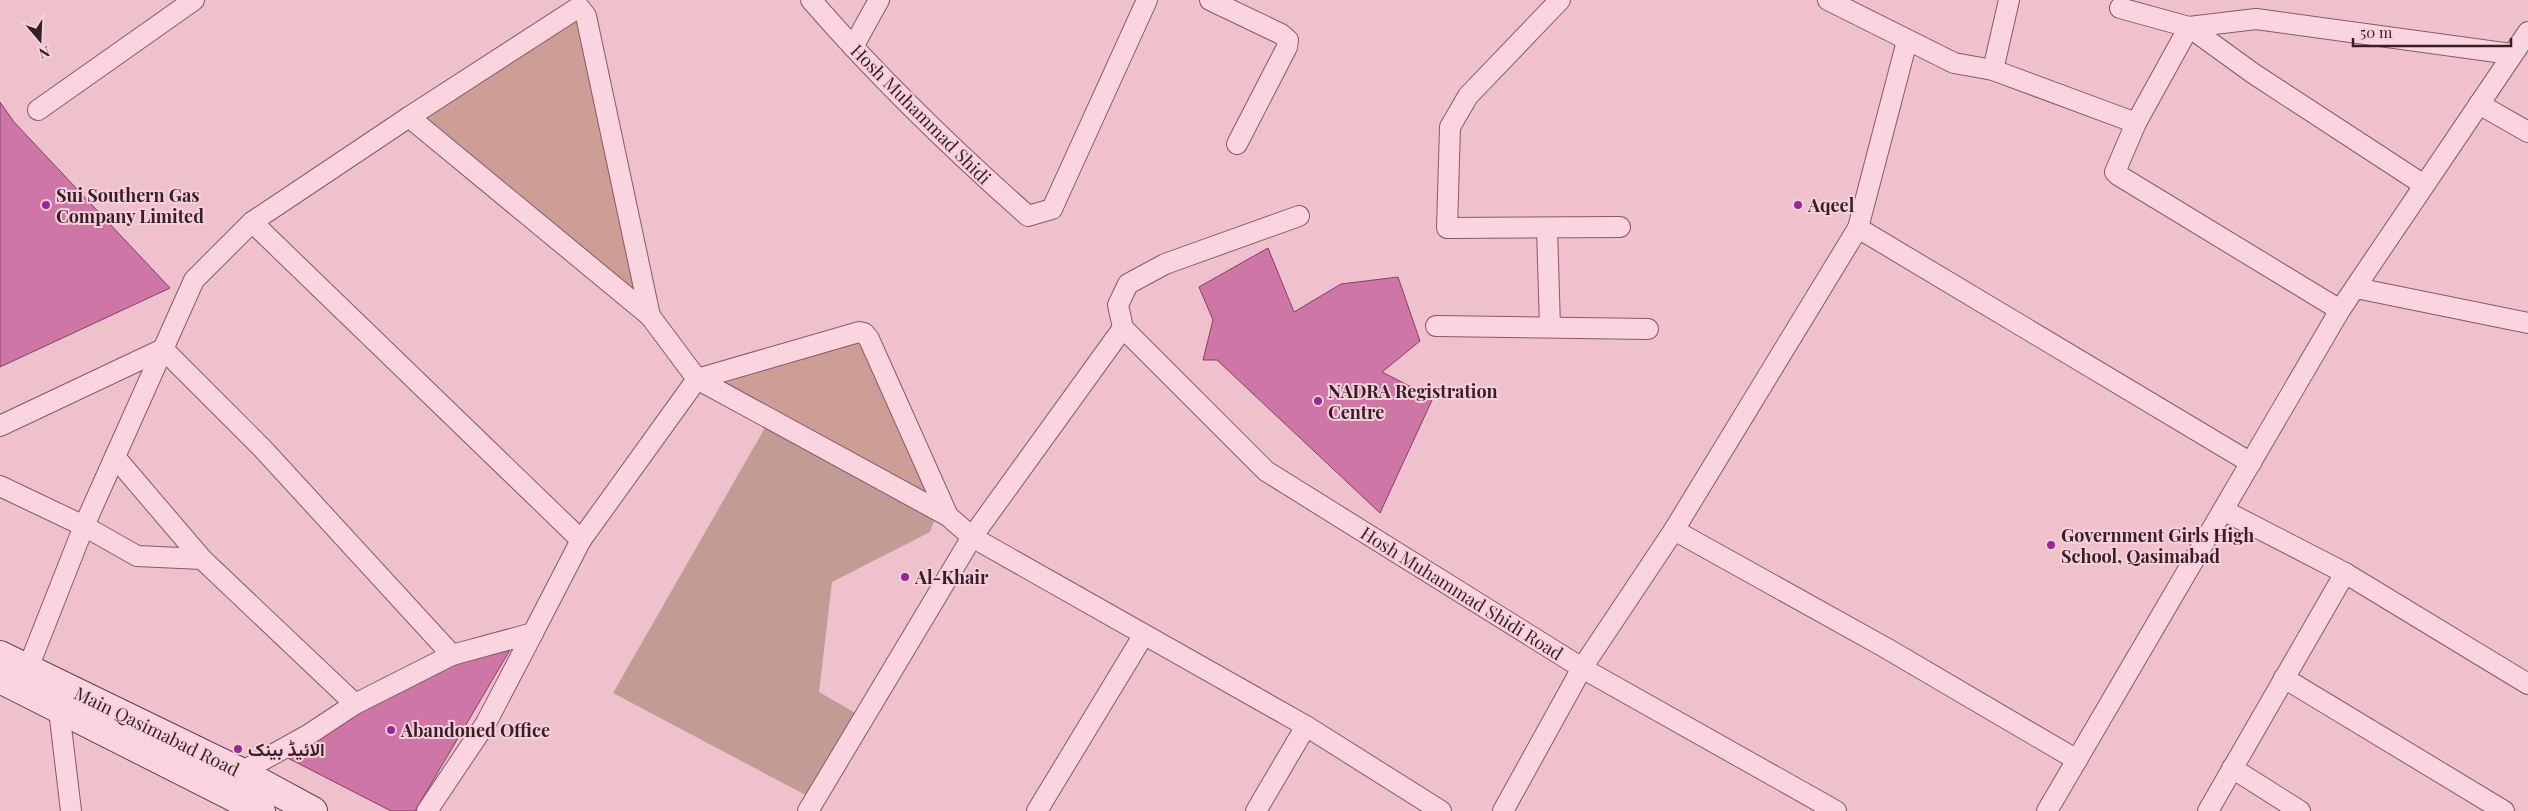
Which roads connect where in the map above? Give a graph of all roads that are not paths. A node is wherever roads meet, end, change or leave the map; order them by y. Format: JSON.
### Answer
{"nodes":[{"id":1,"x":194,"y":0,"type":"edge"},
{"id":2,"x":811,"y":0,"type":"edge"},
{"id":3,"x":879,"y":0,"type":"edge"},
{"id":4,"x":1147,"y":0,"type":"edge"},
{"id":5,"x":1210,"y":0,"type":"edge"},
{"id":6,"x":1560,"y":0,"type":"edge"},
{"id":7,"x":1828,"y":0,"type":"edge"},
{"id":8,"x":2009,"y":0,"type":"edge"},
{"id":9,"x":2120,"y":8,"type":"dead end"},
{"id":10,"x":2189,"y":27,"type":"junction"},
{"id":11,"x":2528,"y":32,"type":"edge"},
{"id":12,"x":1907,"y":41,"type":"junction"},
{"id":13,"x":853,"y":48,"type":"junction"},
{"id":14,"x":2511,"y":54,"type":"junction"},
{"id":15,"x":1993,"y":70,"type":"junction"},
{"id":16,"x":2479,"y":104,"type":"junction"},
{"id":17,"x":38,"y":110,"type":"dead end"},
{"id":18,"x":410,"y":117,"type":"junction"},
{"id":19,"x":2136,"y":122,"type":"junction"},
{"id":20,"x":2528,"y":132,"type":"edge"},
{"id":21,"x":1237,"y":144,"type":"dead end"},
{"id":22,"x":2424,"y":185,"type":"junction"},
{"id":23,"x":1298,"y":216,"type":"dead end"},
{"id":24,"x":252,"y":222,"type":"junction"},
{"id":25,"x":1620,"y":227,"type":"dead end"},
{"id":26,"x":1548,"y":228,"type":"junction"},
{"id":27,"x":1858,"y":228,"type":"junction"},
{"id":28,"x":2356,"y":288,"type":"junction"},
{"id":29,"x":2340,"y":310,"type":"junction"},
{"id":30,"x":650,"y":316,"type":"junction"},
{"id":31,"x":2528,"y":323,"type":"edge"},
{"id":32,"x":1436,"y":326,"type":"dead end"},
{"id":33,"x":1550,"y":327,"type":"junction"},
{"id":34,"x":1123,"y":328,"type":"junction"},
{"id":35,"x":1648,"y":329,"type":"dead end"},
{"id":36,"x":163,"y":349,"type":"junction"},
{"id":37,"x":697,"y":379,"type":"junction"},
{"id":38,"x":0,"y":426,"type":"edge"},
{"id":39,"x":115,"y":457,"type":"junction"},
{"id":40,"x":2251,"y":463,"type":"junction"},
{"id":41,"x":0,"y":486,"type":"edge"},
{"id":42,"x":2223,"y":510,"type":"junction"},
{"id":43,"x":948,"y":516,"type":"junction"},
{"id":44,"x":84,"y":526,"type":"junction"},
{"id":45,"x":1674,"y":530,"type":"junction"},
{"id":46,"x":972,"y":537,"type":"junction"},
{"id":47,"x":581,"y":540,"type":"junction"},
{"id":48,"x":202,"y":559,"type":"junction"},
{"id":49,"x":2345,"y":573,"type":"junction"},
{"id":50,"x":532,"y":633,"type":"junction"},
{"id":51,"x":1143,"y":636,"type":"junction"},
{"id":52,"x":452,"y":654,"type":"junction"},
{"id":53,"x":0,"y":655,"type":"edge"},
{"id":54,"x":28,"y":668,"type":"junction"},
{"id":55,"x":1582,"y":668,"type":"junction"},
{"id":56,"x":2284,"y":678,"type":"junction"},
{"id":57,"x":0,"y":679,"type":"edge"},
{"id":58,"x":2528,"y":684,"type":"edge"},
{"id":59,"x":354,"y":704,"type":"junction"},
{"id":60,"x":59,"y":710,"type":"junction"},
{"id":61,"x":1306,"y":726,"type":"junction"},
{"id":62,"x":2076,"y":760,"type":"junction"},
{"id":63,"x":2232,"y":768,"type":"junction"},
{"id":64,"x":242,"y":772,"type":"junction"},
{"id":65,"x":299,"y":808,"type":"edge"},
{"id":66,"x":1505,"y":810,"type":"edge"},
{"id":67,"x":72,"y":811,"type":"edge"},
{"id":68,"x":261,"y":811,"type":"edge"},
{"id":69,"x":427,"y":811,"type":"edge"},
{"id":70,"x":808,"y":811,"type":"edge"},
{"id":71,"x":1037,"y":811,"type":"edge"},
{"id":72,"x":1256,"y":811,"type":"edge"},
{"id":73,"x":1441,"y":811,"type":"edge"},
{"id":74,"x":1836,"y":811,"type":"edge"},
{"id":75,"x":2047,"y":811,"type":"edge"},
{"id":76,"x":2208,"y":811,"type":"edge"},
{"id":77,"x":2300,"y":811,"type":"edge"},
{"id":78,"x":2504,"y":811,"type":"edge"}],
"edges":[{"from":1,"to":17,"type":"street"},
{"from":2,"to":13,"type":"street","name":"Hosh Muhammad Shidi"},
{"from":3,"to":13,"type":"street"},
{"from":4,"to":13,"type":"street","name":"Hosh Muhammad Shidi"},
{"from":5,"to":21,"type":"street"},
{"from":6,"to":26,"type":"street"},
{"from":7,"to":12,"type":"street"},
{"from":8,"to":15,"type":"street"},
{"from":9,"to":10,"type":"street"},
{"from":10,"to":14,"type":"street"},
{"from":10,"to":19,"type":"street"},
{"from":10,"to":22,"type":"street"},
{"from":11,"to":14,"type":"street"},
{"from":12,"to":15,"type":"street"},
{"from":12,"to":27,"type":"street"},
{"from":14,"to":16,"type":"street"},
{"from":15,"to":19,"type":"street"},
{"from":16,"to":20,"type":"street"},
{"from":16,"to":22,"type":"street"},
{"from":18,"to":24,"type":"street"},
{"from":18,"to":30,"type":"street"},
{"from":18,"to":30,"type":"street"},
{"from":19,"to":29,"type":"street"},
{"from":22,"to":28,"type":"street"},
{"from":23,"to":34,"type":"street"},
{"from":24,"to":36,"type":"street"},
{"from":24,"to":47,"type":"street"},
{"from":25,"to":26,"type":"street"},
{"from":26,"to":33,"type":"street"},
{"from":27,"to":40,"type":"street"},
{"from":27,"to":45,"type":"street"},
{"from":28,"to":29,"type":"street"},
{"from":28,"to":31,"type":"street"},
{"from":29,"to":40,"type":"street"},
{"from":30,"to":37,"type":"street"},
{"from":32,"to":33,"type":"street"},
{"from":33,"to":35,"type":"street"},
{"from":34,"to":46,"type":"street"},
{"from":34,"to":55,"type":"street","name":"Hosh Muhammad Shidi Road"},
{"from":36,"to":38,"type":"street"},
{"from":36,"to":39,"type":"street"},
{"from":36,"to":52,"type":"street"},
{"from":37,"to":43,"type":"street"},
{"from":37,"to":43,"type":"street"},
{"from":37,"to":47,"type":"street"},
{"from":39,"to":44,"type":"street"},
{"from":39,"to":48,"type":"street"},
{"from":40,"to":42,"type":"street"},
{"from":41,"to":44,"type":"street"},
{"from":42,"to":49,"type":"street"},
{"from":42,"to":62,"type":"street"},
{"from":43,"to":46,"type":"street"},
{"from":44,"to":48,"type":"street"},
{"from":44,"to":54,"type":"street"},
{"from":45,"to":55,"type":"street"},
{"from":45,"to":62,"type":"street"},
{"from":46,"to":51,"type":"street"},
{"from":46,"to":70,"type":"street"},
{"from":47,"to":50,"type":"street"},
{"from":48,"to":59,"type":"street"},
{"from":49,"to":56,"type":"street"},
{"from":49,"to":58,"type":"street"},
{"from":50,"to":52,"type":"street"},
{"from":50,"to":69,"type":"street"},
{"from":51,"to":61,"type":"street"},
{"from":51,"to":71,"type":"street"},
{"from":52,"to":59,"type":"street"},
{"from":53,"to":54,"type":"main road","name":"Main Qasimabad Road"},
{"from":54,"to":64,"type":"main road","name":"Main Qasimabad Road"},
{"from":55,"to":66,"type":"street"},
{"from":55,"to":74,"type":"street","name":"Hosh Muhammad Shidi Road"},
{"from":56,"to":63,"type":"street"},
{"from":56,"to":78,"type":"street"},
{"from":57,"to":60,"type":"main road","name":"Main Qasimabad Road"},
{"from":59,"to":64,"type":"street"},
{"from":60,"to":67,"type":"street"},
{"from":60,"to":68,"type":"main road","name":"Main Qasimabad Road"},
{"from":61,"to":72,"type":"street"},
{"from":61,"to":73,"type":"street"},
{"from":62,"to":75,"type":"street"},
{"from":63,"to":76,"type":"street"},
{"from":63,"to":77,"type":"street"},
{"from":64,"to":65,"type":"main road","name":"Main Qasimabad Road"}]}
